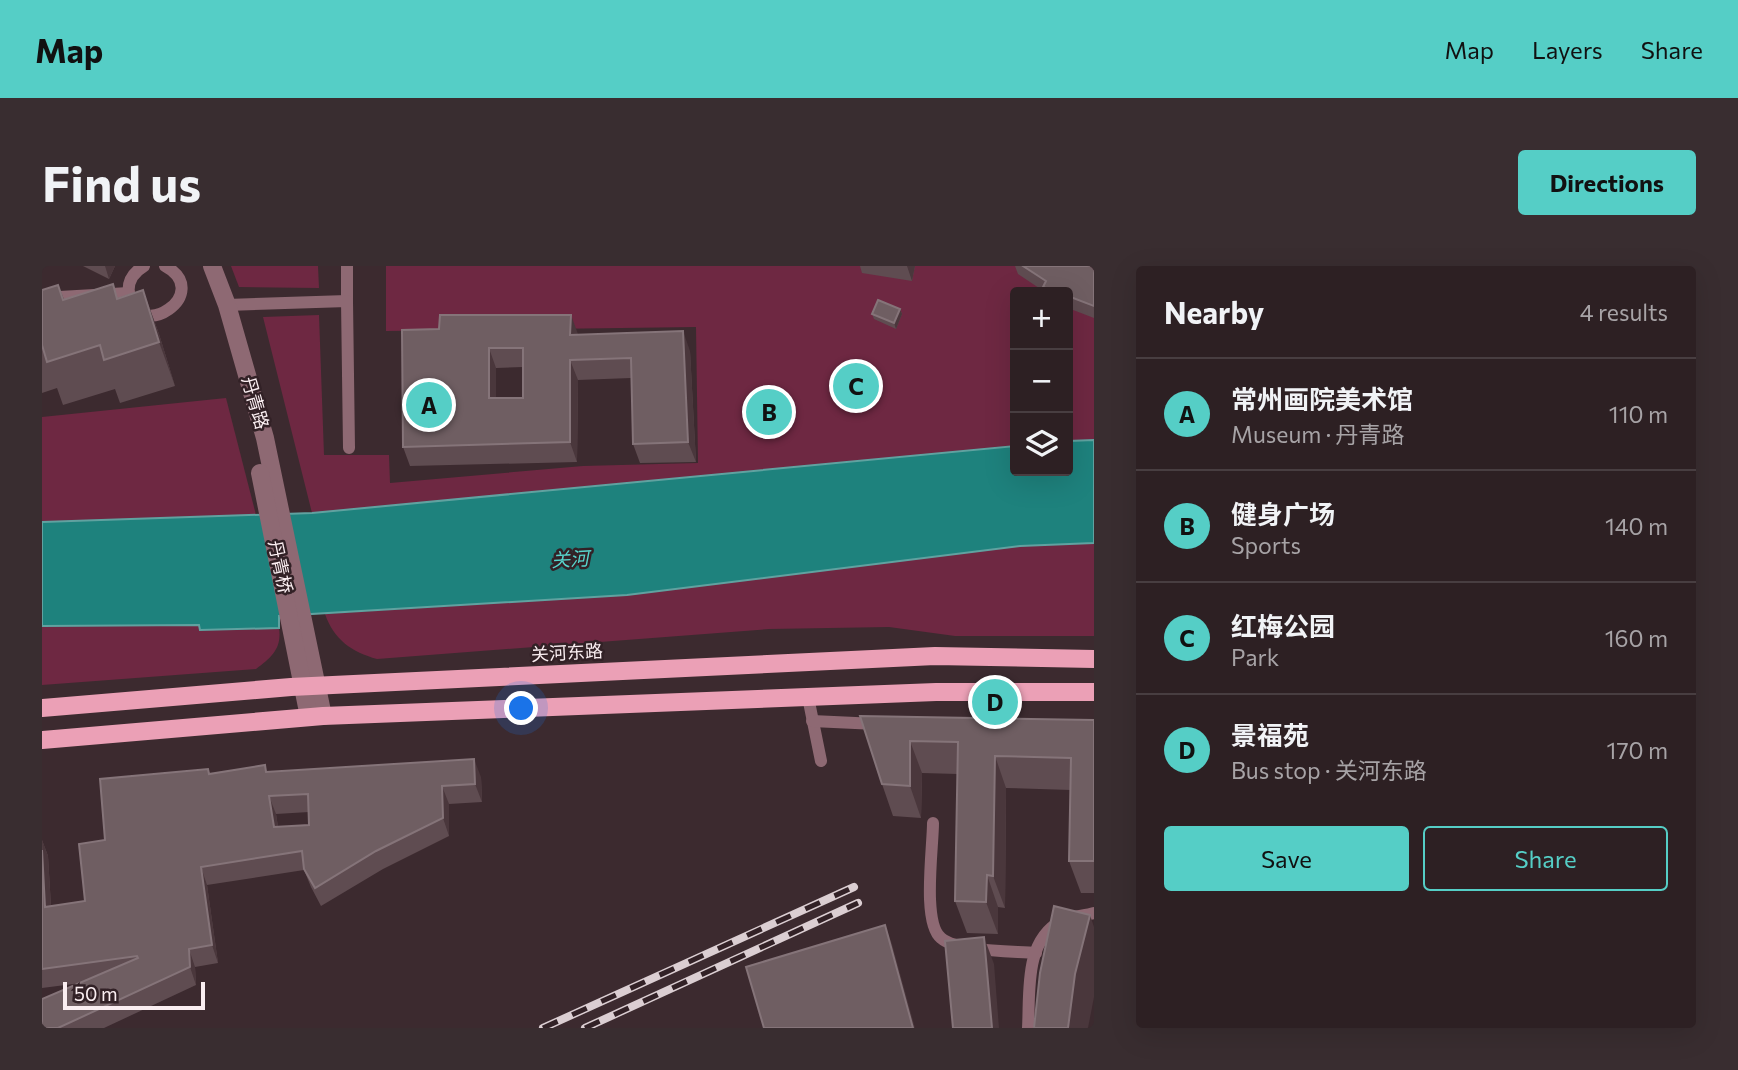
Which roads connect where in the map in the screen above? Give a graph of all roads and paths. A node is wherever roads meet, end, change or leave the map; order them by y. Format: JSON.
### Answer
{"nodes":[{"id":1,"x":144,"y":266,"type":"edge"},
{"id":2,"x":165,"y":266,"type":"edge"},
{"id":3,"x":212,"y":266,"type":"edge"},
{"id":4,"x":347,"y":267,"type":"edge"},
{"id":5,"x":129,"y":293,"type":"junction"},
{"id":6,"x":42,"y":298,"type":"edge"},
{"id":7,"x":347,"y":301,"type":"junction"},
{"id":8,"x":227,"y":305,"type":"junction"},
{"id":9,"x":349,"y":448,"type":"dead end"},
{"id":10,"x":272,"y":500,"type":"joint"},
{"id":11,"x":1094,"y":659,"type":"edge"},
{"id":12,"x":311,"y":687,"type":"junction"},
{"id":13,"x":1094,"y":692,"type":"edge"},
{"id":14,"x":808,"y":697,"type":"junction"},
{"id":15,"x":42,"y":708,"type":"edge"},
{"id":16,"x":316,"y":717,"type":"junction"},
{"id":17,"x":812,"y":721,"type":"junction"},
{"id":18,"x":893,"y":725,"type":"edge"},
{"id":19,"x":42,"y":740,"type":"edge"},
{"id":20,"x":821,"y":761,"type":"dead end"},
{"id":21,"x":933,"y":823,"type":"dead end"},
{"id":22,"x":1094,"y":913,"type":"edge"},
{"id":23,"x":1036,"y":953,"type":"junction"},
{"id":24,"x":1028,"y":1028,"type":"edge"}],
"edges":[{"from":1,"to":5,"type":"lane"},
{"from":2,"to":5,"type":"lane"},
{"from":3,"to":8,"type":"street","name":"丹青路"},
{"from":4,"to":7,"type":"lane"},
{"from":5,"to":6,"type":"lane"},
{"from":7,"to":8,"type":"lane"},
{"from":7,"to":9,"type":"lane"},
{"from":8,"to":10,"type":"street","name":"丹青路"},
{"from":10,"to":12,"type":"street","name":"丹青桥"},
{"from":11,"to":12,"type":"main road","name":"关河东路"},
{"from":12,"to":15,"type":"main road","name":"关河东路"},
{"from":12,"to":16,"type":"street"},
{"from":13,"to":14,"type":"main road"},
{"from":14,"to":16,"type":"main road"},
{"from":14,"to":17,"type":"lane"},
{"from":16,"to":19,"type":"main road"},
{"from":17,"to":18,"type":"lane"},
{"from":17,"to":20,"type":"lane"},
{"from":21,"to":23,"type":"lane"},
{"from":22,"to":23,"type":"lane"},
{"from":23,"to":24,"type":"lane"}]}
